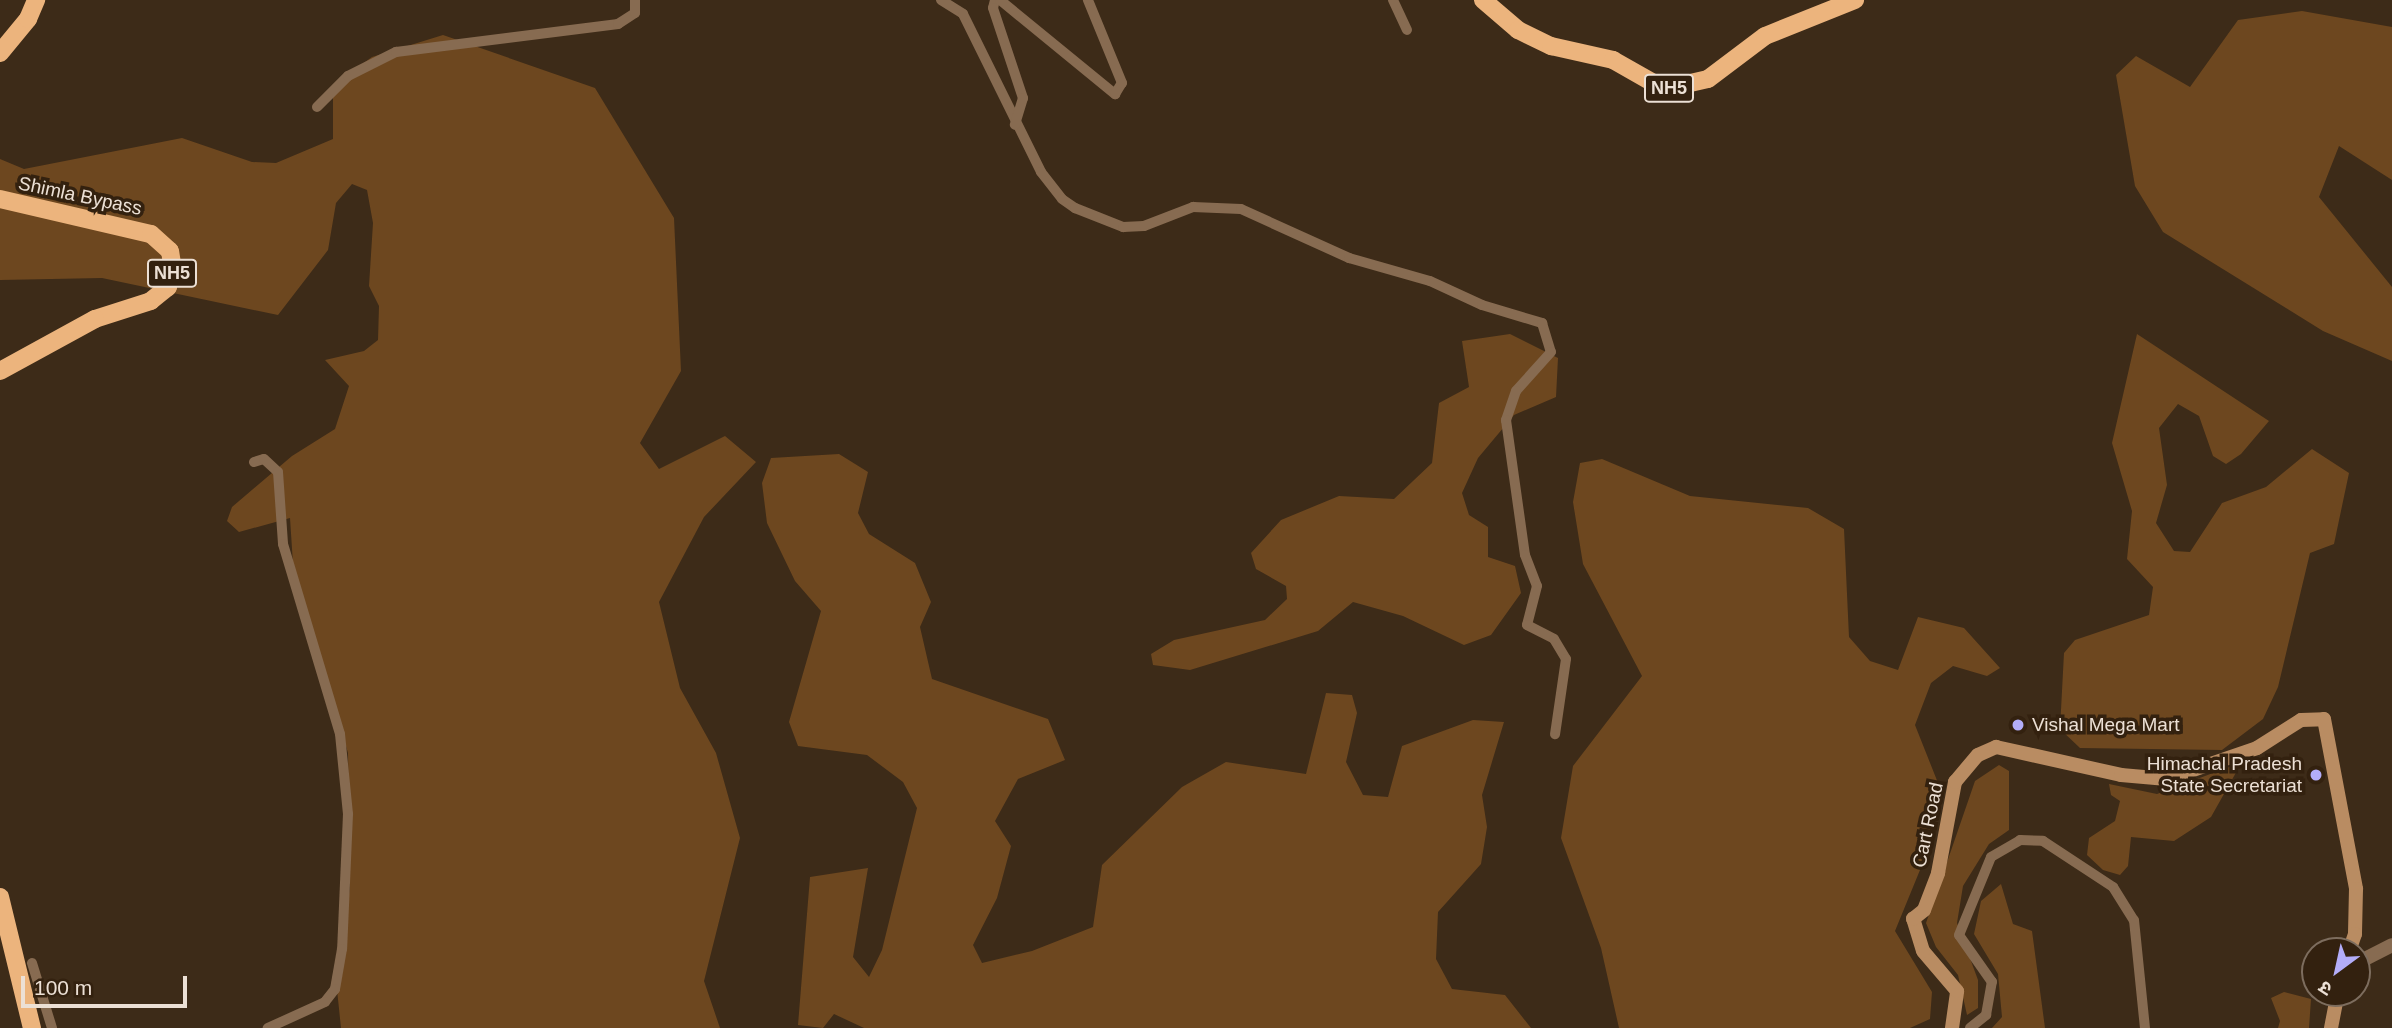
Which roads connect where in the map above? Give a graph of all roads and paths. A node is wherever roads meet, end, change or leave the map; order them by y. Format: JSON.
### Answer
{"nodes":[{"id":1,"x":36,"y":0,"type":"edge"},
{"id":2,"x":635,"y":0,"type":"edge"},
{"id":3,"x":941,"y":0,"type":"edge"},
{"id":4,"x":997,"y":0,"type":"edge"},
{"id":5,"x":1088,"y":0,"type":"edge"},
{"id":6,"x":1393,"y":0,"type":"edge"},
{"id":7,"x":1483,"y":0,"type":"edge"},
{"id":8,"x":1856,"y":0,"type":"edge"},
{"id":9,"x":1407,"y":30,"type":"dead end"},
{"id":10,"x":0,"y":53,"type":"edge"},
{"id":11,"x":317,"y":107,"type":"dead end"},
{"id":12,"x":1015,"y":125,"type":"junction"},
{"id":13,"x":0,"y":199,"type":"edge"},
{"id":14,"x":0,"y":371,"type":"edge"},
{"id":15,"x":254,"y":462,"type":"dead end"},
{"id":16,"x":1555,"y":734,"type":"dead end"},
{"id":17,"x":0,"y":897,"type":"edge"},
{"id":18,"x":2353,"y":937,"type":"edge"},
{"id":19,"x":2392,"y":945,"type":"edge"},
{"id":20,"x":2371,"y":956,"type":"edge"},
{"id":21,"x":32,"y":964,"type":"dead end"},
{"id":22,"x":2334,"y":1007,"type":"edge"},
{"id":23,"x":2330,"y":1025,"type":"edge"},
{"id":24,"x":32,"y":1028,"type":"edge"},
{"id":25,"x":52,"y":1028,"type":"edge"},
{"id":26,"x":268,"y":1028,"type":"edge"},
{"id":27,"x":1952,"y":1028,"type":"edge"},
{"id":28,"x":1970,"y":1028,"type":"edge"},
{"id":29,"x":2146,"y":1028,"type":"edge"}],
"edges":[{"from":1,"to":10,"type":"highway"},
{"from":2,"to":11,"type":"street"},
{"from":3,"to":12,"type":"street"},
{"from":4,"to":5,"type":"street"},
{"from":4,"to":12,"type":"street"},
{"from":6,"to":9,"type":"street"},
{"from":7,"to":8,"type":"highway","number":"NH5"},
{"from":12,"to":16,"type":"street"},
{"from":13,"to":14,"type":"highway","name":"Shimla Bypass","number":"NH5"},
{"from":15,"to":26,"type":"street"},
{"from":17,"to":24,"type":"highway"},
{"from":18,"to":27,"type":"main road","name":"Cart Road"},
{"from":19,"to":20,"type":"street"},
{"from":21,"to":25,"type":"street"},
{"from":22,"to":23,"type":"main road"},
{"from":28,"to":29,"type":"street"}]}
